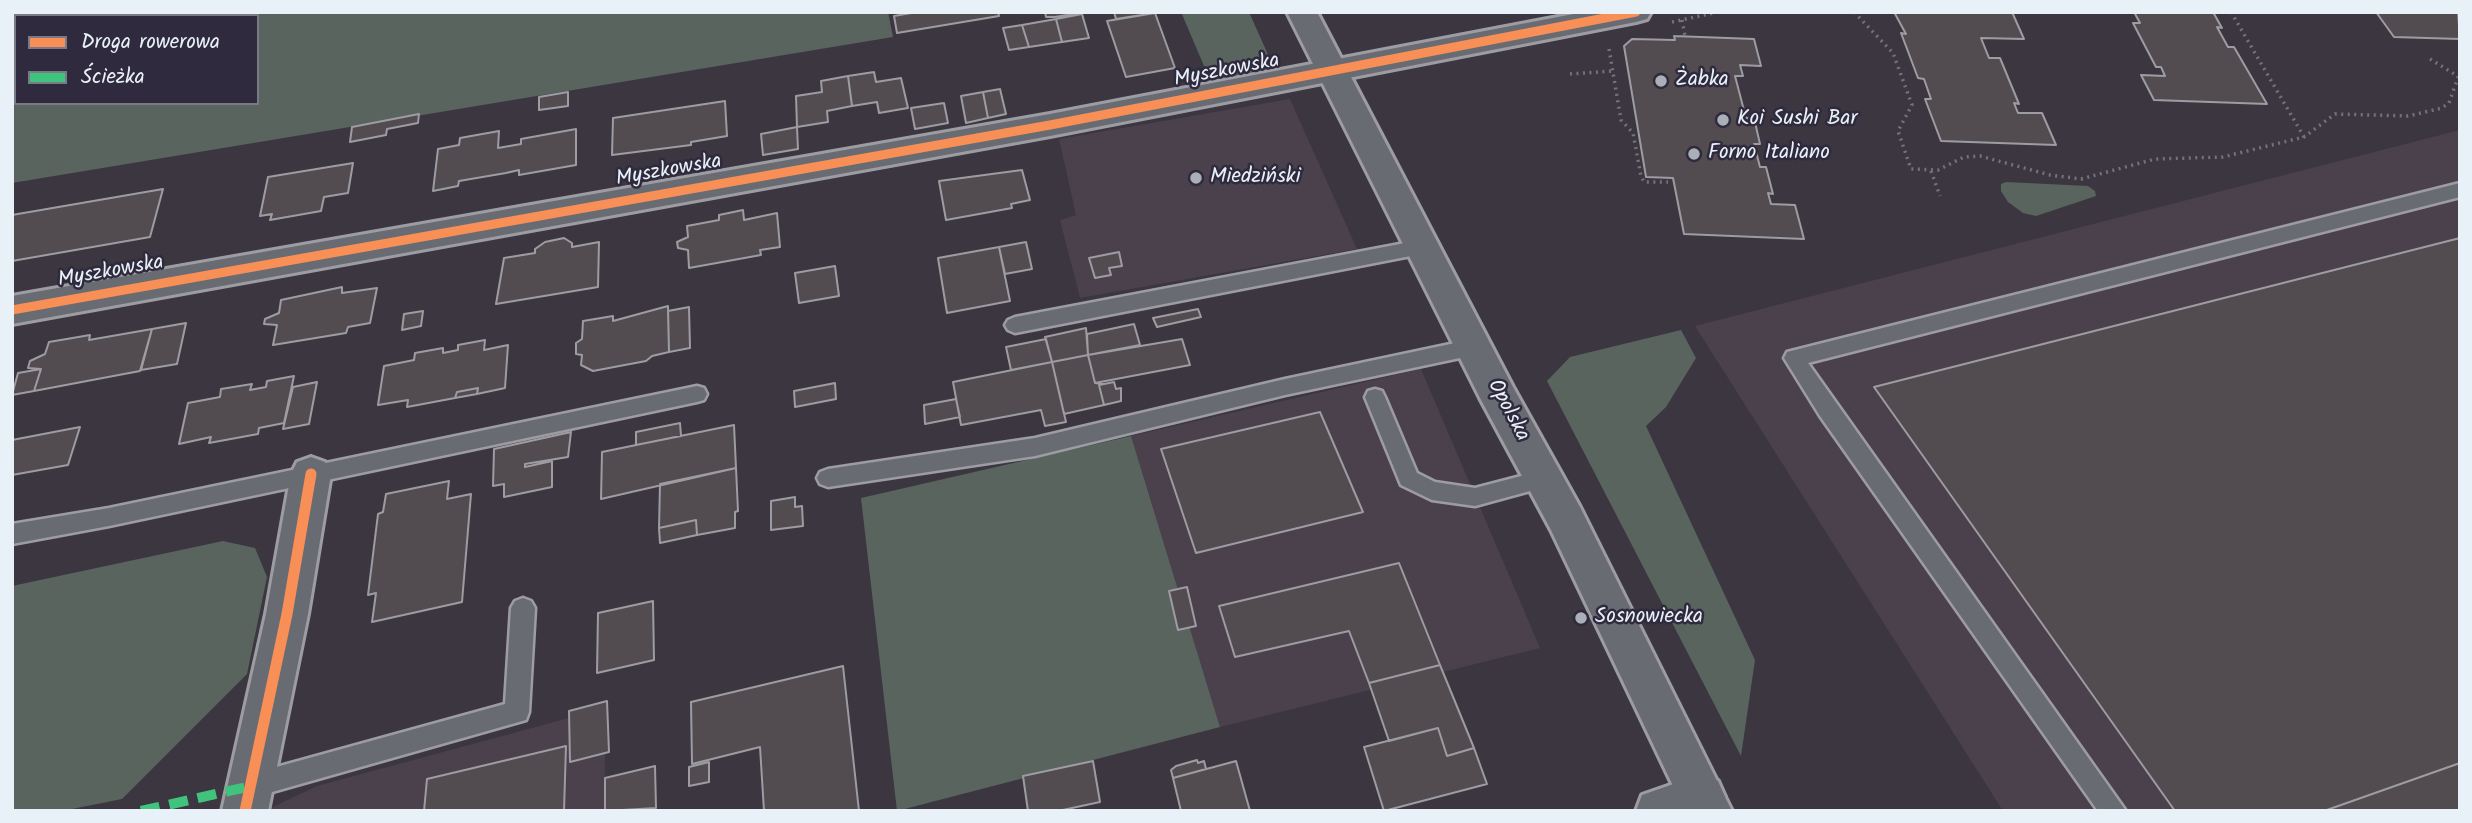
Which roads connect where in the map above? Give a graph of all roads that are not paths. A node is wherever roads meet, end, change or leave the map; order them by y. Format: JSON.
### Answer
{"nodes":[{"id":1,"x":1302,"y":12,"type":"edge"},
{"id":2,"x":1636,"y":12,"type":"edge"},
{"id":3,"x":1333,"y":72,"type":"junction"},
{"id":4,"x":2460,"y":190,"type":"edge"},
{"id":5,"x":1422,"y":247,"type":"junction"},
{"id":6,"x":12,"y":310,"type":"edge"},
{"id":7,"x":1014,"y":325,"type":"dead end"},
{"id":8,"x":1474,"y":347,"type":"junction"},
{"id":9,"x":697,"y":394,"type":"dead end"},
{"id":10,"x":1375,"y":397,"type":"dead end"},
{"id":11,"x":311,"y":474,"type":"junction"},
{"id":12,"x":828,"y":478,"type":"dead end"},
{"id":13,"x":1544,"y":479,"type":"junction"},
{"id":14,"x":12,"y":534,"type":"edge"},
{"id":15,"x":523,"y":608,"type":"dead end"},
{"id":16,"x":248,"y":798,"type":"edge"},
{"id":17,"x":1706,"y":804,"type":"edge"},
{"id":18,"x":1659,"y":811,"type":"edge"},
{"id":19,"x":2113,"y":811,"type":"edge"}],
"edges":[{"from":1,"to":3,"type":"street","name":"Opolska"},
{"from":2,"to":3,"type":"street","name":"Myszkowska"},
{"from":3,"to":5,"type":"street","name":"Opolska"},
{"from":3,"to":6,"type":"street","name":"Myszkowska"},
{"from":4,"to":19,"type":"lane"},
{"from":5,"to":7,"type":"lane"},
{"from":5,"to":8,"type":"street","name":"Opolska"},
{"from":8,"to":12,"type":"lane"},
{"from":8,"to":13,"type":"street","name":"Opolska"},
{"from":9,"to":11,"type":"lane"},
{"from":10,"to":13,"type":"lane"},
{"from":11,"to":14,"type":"lane"},
{"from":11,"to":16,"type":"street"},
{"from":13,"to":17,"type":"street","name":"Opolska"},
{"from":15,"to":16,"type":"lane"},
{"from":17,"to":18,"type":"street"}]}
